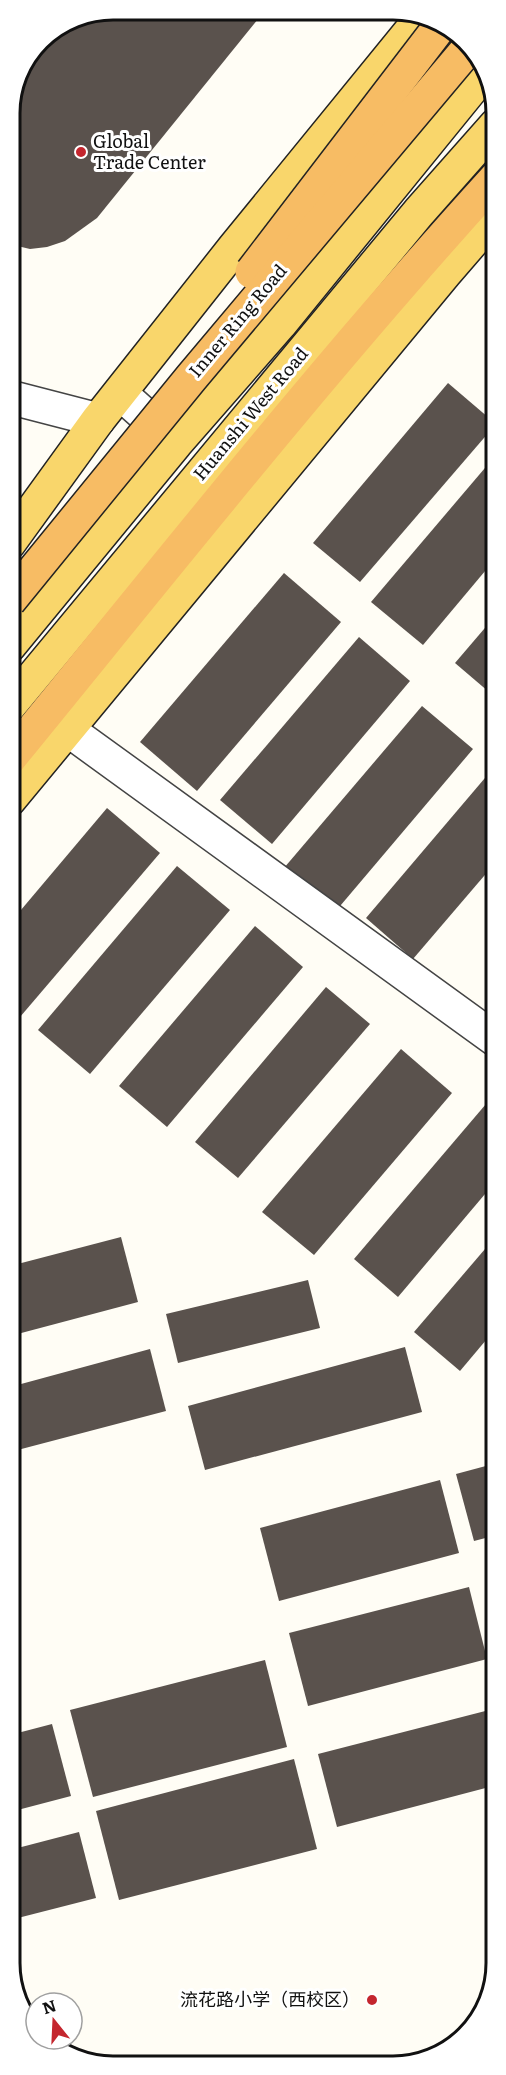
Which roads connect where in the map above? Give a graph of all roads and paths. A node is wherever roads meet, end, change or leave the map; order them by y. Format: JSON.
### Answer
{"nodes":[{"id":1,"x":418,"y":23,"type":"edge"},
{"id":2,"x":437,"y":30,"type":"edge"},
{"id":3,"x":444,"y":35,"type":"edge"},
{"id":4,"x":464,"y":53,"type":"edge"},
{"id":5,"x":391,"y":58,"type":"junction"},
{"id":6,"x":479,"y":78,"type":"edge"},
{"id":7,"x":486,"y":136,"type":"edge"},
{"id":8,"x":486,"y":189,"type":"edge"},
{"id":9,"x":486,"y":221,"type":"edge"},
{"id":10,"x":486,"y":224,"type":"edge"},
{"id":11,"x":374,"y":318,"type":"junction"},
{"id":12,"x":120,"y":393,"type":"junction"},
{"id":13,"x":20,"y":400,"type":"edge"},
{"id":14,"x":98,"y":420,"type":"junction"},
{"id":15,"x":176,"y":443,"type":"junction"},
{"id":16,"x":20,"y":528,"type":"edge"},
{"id":17,"x":20,"y":574,"type":"edge"},
{"id":18,"x":20,"y":587,"type":"edge"},
{"id":19,"x":20,"y":633,"type":"edge"},
{"id":20,"x":20,"y":693,"type":"edge"},
{"id":21,"x":67,"y":729,"type":"junction"},
{"id":22,"x":20,"y":746,"type":"edge"},
{"id":23,"x":20,"y":787,"type":"edge"},
{"id":24,"x":486,"y":1033,"type":"edge"}],
"edges":[{"from":1,"to":5,"type":"main road"},
{"from":2,"to":17,"type":"highway","bridge":true},
{"from":3,"to":5,"type":"main road"},
{"from":4,"to":18,"type":"highway","name":"Inner Ring Road","bridge":true},
{"from":5,"to":12,"type":"main road"},
{"from":6,"to":15,"type":"main road","name":"Huanshi West Road"},
{"from":7,"to":20,"type":"main road","name":"Huanshi West Road"},
{"from":8,"to":11,"type":"highway"},
{"from":9,"to":11,"type":"highway"},
{"from":10,"to":21,"type":"main road"},
{"from":11,"to":22,"type":"highway"},
{"from":12,"to":14,"type":"main road"},
{"from":12,"to":15,"type":"street"},
{"from":13,"to":14,"type":"street"},
{"from":14,"to":16,"type":"main road"},
{"from":15,"to":19,"type":"main road","name":"Huanshi West Road"},
{"from":21,"to":23,"type":"main road"},
{"from":21,"to":24,"type":"street"}]}
